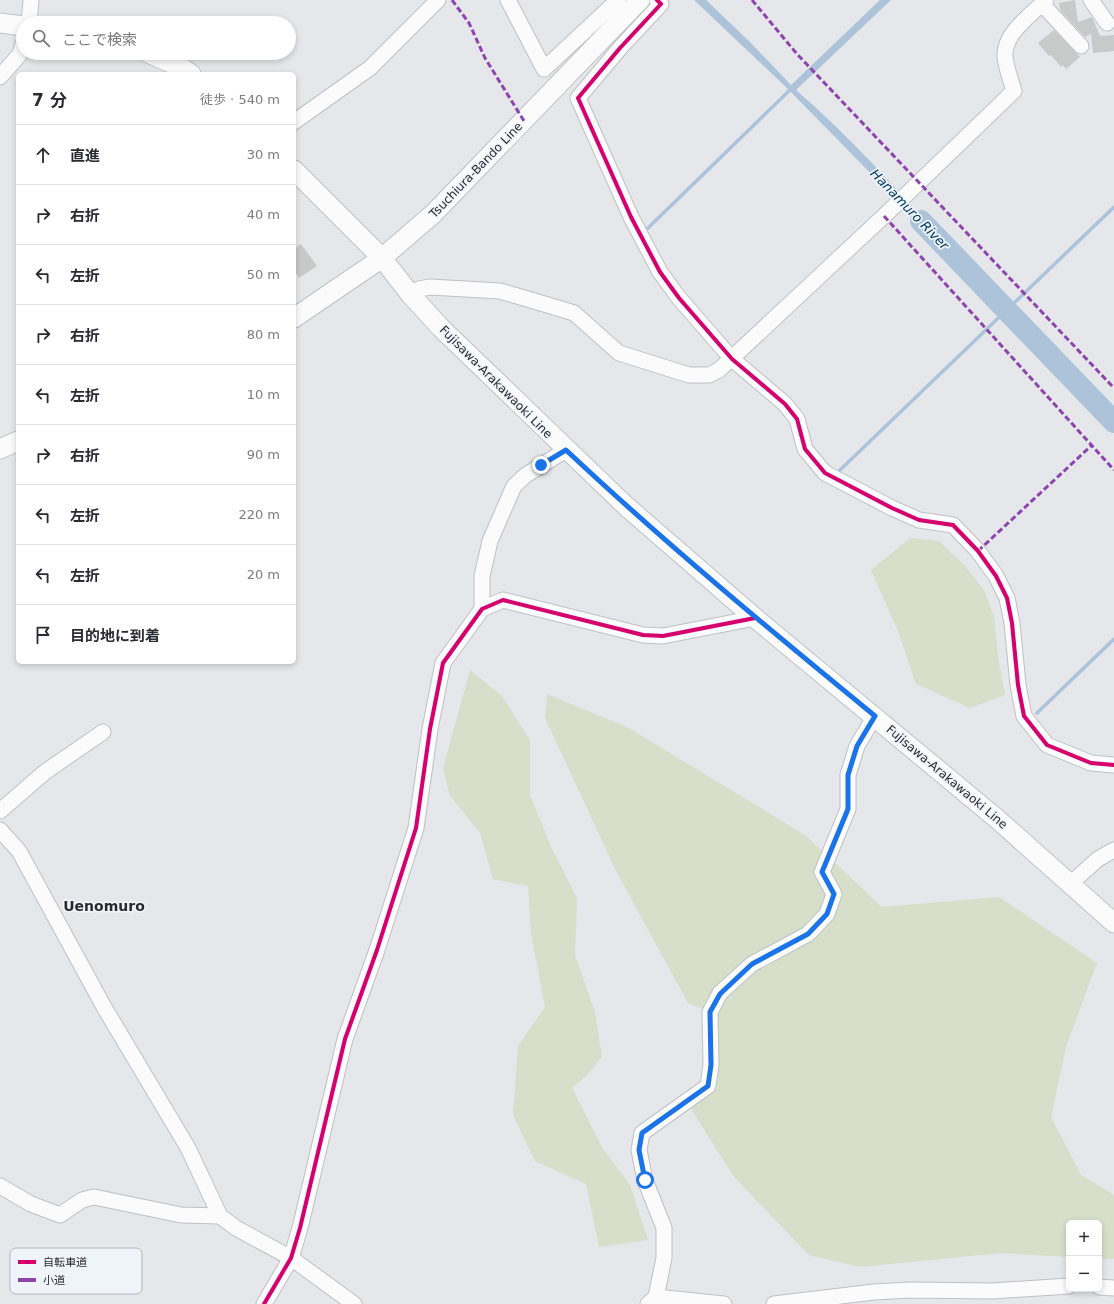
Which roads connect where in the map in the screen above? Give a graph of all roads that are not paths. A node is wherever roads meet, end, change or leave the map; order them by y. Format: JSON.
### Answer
{"nodes":[{"id":1,"x":31,"y":0,"type":"edge"},
{"id":2,"x":438,"y":0,"type":"edge"},
{"id":3,"x":508,"y":0,"type":"edge"},
{"id":4,"x":618,"y":0,"type":"edge"},
{"id":5,"x":640,"y":0,"type":"edge"},
{"id":6,"x":657,"y":0,"type":"edge"},
{"id":7,"x":1091,"y":0,"type":"edge"},
{"id":8,"x":1044,"y":2,"type":"edge"},
{"id":9,"x":30,"y":16,"type":"edge"},
{"id":10,"x":0,"y":23,"type":"edge"},
{"id":11,"x":1107,"y":23,"type":"dead end"},
{"id":12,"x":16,"y":25,"type":"edge"},
{"id":13,"x":1081,"y":46,"type":"dead end"},
{"id":14,"x":16,"y":59,"type":"edge"},
{"id":15,"x":164,"y":60,"type":"edge"},
{"id":16,"x":188,"y":72,"type":"edge"},
{"id":17,"x":0,"y":77,"type":"edge"},
{"id":18,"x":296,"y":121,"type":"edge"},
{"id":19,"x":296,"y":172,"type":"edge"},
{"id":20,"x":382,"y":258,"type":"junction"},
{"id":21,"x":410,"y":294,"type":"junction"},
{"id":22,"x":296,"y":317,"type":"edge"},
{"id":23,"x":732,"y":359,"type":"junction"},
{"id":24,"x":16,"y":442,"type":"edge"},
{"id":25,"x":0,"y":449,"type":"edge"},
{"id":26,"x":566,"y":450,"type":"junction"},
{"id":27,"x":482,"y":609,"type":"junction"},
{"id":28,"x":755,"y":618,"type":"junction"},
{"id":29,"x":875,"y":716,"type":"junction"},
{"id":30,"x":102,"y":732,"type":"dead end"},
{"id":31,"x":1114,"y":765,"type":"edge"},
{"id":32,"x":0,"y":810,"type":"edge"},
{"id":33,"x":0,"y":830,"type":"edge"},
{"id":34,"x":1114,"y":850,"type":"edge"},
{"id":35,"x":1070,"y":884,"type":"junction"},
{"id":36,"x":1114,"y":923,"type":"edge"},
{"id":37,"x":0,"y":1186,"type":"edge"},
{"id":38,"x":220,"y":1216,"type":"junction"},
{"id":39,"x":291,"y":1258,"type":"junction"},
{"id":40,"x":1066,"y":1286,"type":"edge"},
{"id":41,"x":1102,"y":1287,"type":"edge"},
{"id":42,"x":1114,"y":1288,"type":"edge"},
{"id":43,"x":992,"y":1297,"type":"edge"},
{"id":44,"x":875,"y":1298,"type":"edge"},
{"id":45,"x":652,"y":1300,"type":"edge"},
{"id":46,"x":264,"y":1304,"type":"edge"},
{"id":47,"x":354,"y":1304,"type":"edge"},
{"id":48,"x":724,"y":1304,"type":"edge"},
{"id":49,"x":774,"y":1304,"type":"edge"}],
"edges":[{"from":1,"to":9,"type":"street"},
{"from":2,"to":18,"type":"street"},
{"from":3,"to":4,"type":"street"},
{"from":5,"to":20,"type":"main road","name":"Tsuchiura-Bando Line"},
{"from":6,"to":23,"type":"street"},
{"from":7,"to":11,"type":"street"},
{"from":8,"to":13,"type":"street"},
{"from":8,"to":23,"type":"street"},
{"from":10,"to":12,"type":"main road"},
{"from":14,"to":17,"type":"street"},
{"from":15,"to":16,"type":"main road"},
{"from":19,"to":20,"type":"main road","name":"Fujisawa-Arakawaoki Line"},
{"from":20,"to":21,"type":"main road","name":"Fujisawa-Arakawaoki Line"},
{"from":20,"to":22,"type":"main road","name":"Tsuchiura-Bando Line"},
{"from":21,"to":23,"type":"street"},
{"from":21,"to":26,"type":"main road","name":"Fujisawa-Arakawaoki Line"},
{"from":23,"to":31,"type":"street"},
{"from":24,"to":25,"type":"main road"},
{"from":26,"to":27,"type":"street"},
{"from":26,"to":28,"type":"main road","name":"Fujisawa-Arakawaoki Line"},
{"from":27,"to":28,"type":"street"},
{"from":27,"to":39,"type":"street"},
{"from":28,"to":29,"type":"main road","name":"Fujisawa-Arakawaoki Line"},
{"from":29,"to":35,"type":"main road","name":"Fujisawa-Arakawaoki Line"},
{"from":29,"to":45,"type":"street"},
{"from":30,"to":32,"type":"street"},
{"from":33,"to":38,"type":"street"},
{"from":34,"to":35,"type":"street"},
{"from":35,"to":36,"type":"main road","name":"Fujisawa-Arakawaoki Line"},
{"from":37,"to":38,"type":"street"},
{"from":38,"to":39,"type":"street"},
{"from":39,"to":46,"type":"street"},
{"from":39,"to":47,"type":"street"},
{"from":40,"to":43,"type":"street"},
{"from":41,"to":42,"type":"street"},
{"from":43,"to":44,"type":"street"},
{"from":44,"to":49,"type":"street"},
{"from":45,"to":48,"type":"street"}]}
